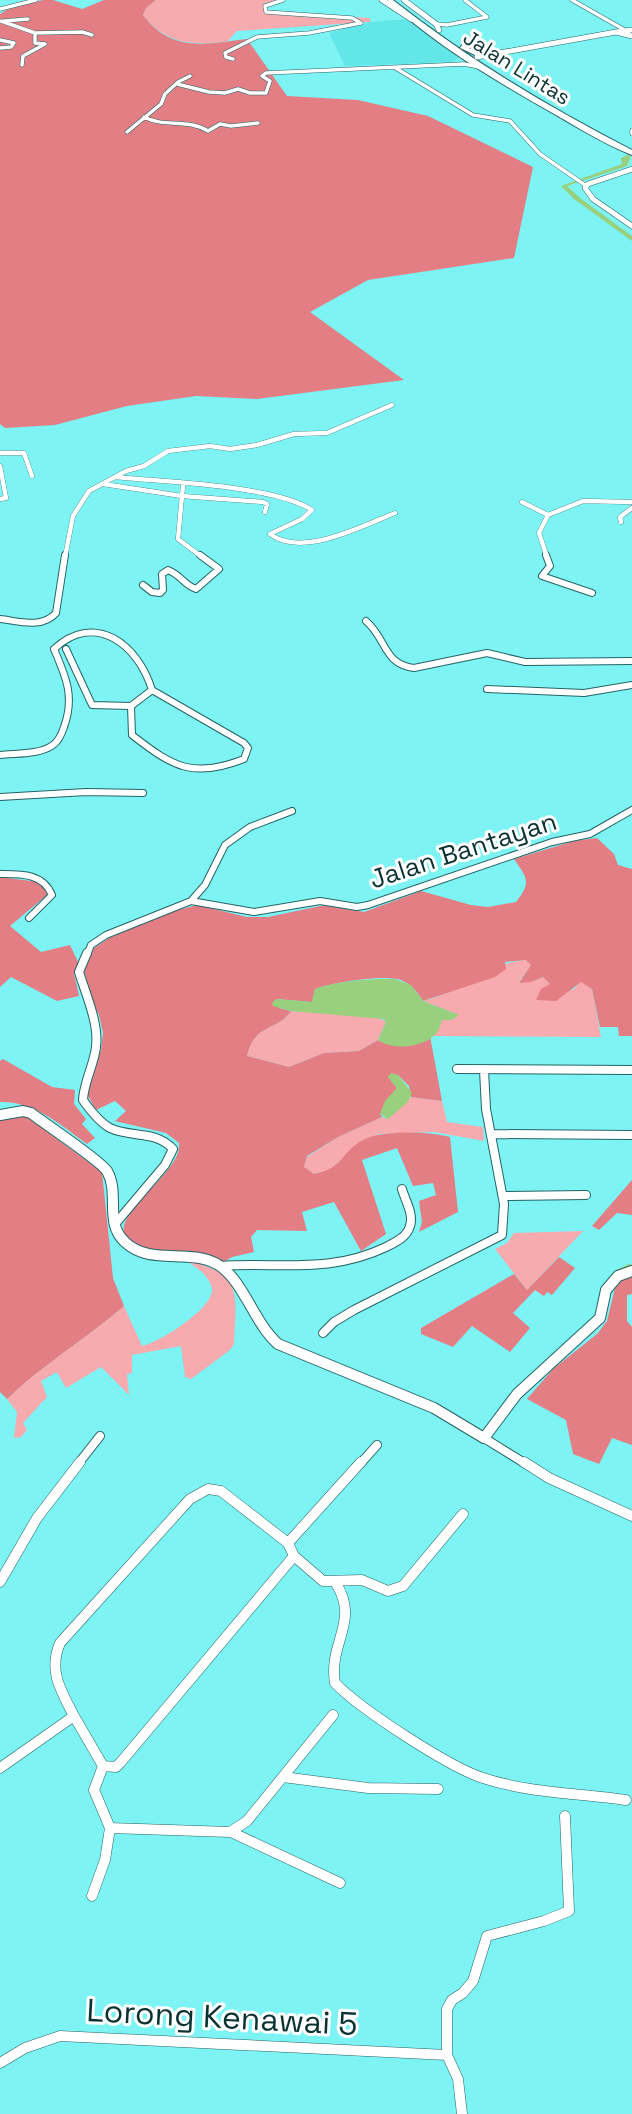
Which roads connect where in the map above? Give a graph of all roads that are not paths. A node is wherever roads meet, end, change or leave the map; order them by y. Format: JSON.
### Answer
{"nodes":[{"id":1,"x":36,"y":0,"type":"edge"},
{"id":2,"x":283,"y":0,"type":"edge"},
{"id":3,"x":382,"y":0,"type":"edge"},
{"id":4,"x":390,"y":0,"type":"edge"},
{"id":5,"x":397,"y":0,"type":"edge"},
{"id":6,"x":404,"y":0,"type":"edge"},
{"id":7,"x":465,"y":0,"type":"edge"},
{"id":8,"x":572,"y":0,"type":"edge"},
{"id":9,"x":0,"y":2,"type":"edge"},
{"id":10,"x":9,"y":7,"type":"junction"},
{"id":11,"x":0,"y":10,"type":"edge"},
{"id":12,"x":28,"y":19,"type":"dead end"},
{"id":13,"x":0,"y":21,"type":"edge"},
{"id":14,"x":415,"y":21,"type":"junction"},
{"id":15,"x":438,"y":27,"type":"junction"},
{"id":16,"x":631,"y":29,"type":"edge"},
{"id":17,"x":619,"y":30,"type":"junction"},
{"id":18,"x":35,"y":33,"type":"junction"},
{"id":19,"x":92,"y":35,"type":"dead end"},
{"id":20,"x":595,"y":37,"type":"junction"},
{"id":21,"x":629,"y":37,"type":"edge"},
{"id":22,"x":0,"y":40,"type":"edge"},
{"id":23,"x":0,"y":48,"type":"edge"},
{"id":24,"x":459,"y":49,"type":"junction"},
{"id":25,"x":497,"y":54,"type":"junction"},
{"id":26,"x":477,"y":57,"type":"junction"},
{"id":27,"x":233,"y":59,"type":"dead end"},
{"id":28,"x":449,"y":64,"type":"junction"},
{"id":29,"x":22,"y":65,"type":"dead end"},
{"id":30,"x":394,"y":66,"type":"junction"},
{"id":31,"x":480,"y":68,"type":"junction"},
{"id":32,"x":492,"y":71,"type":"junction"},
{"id":33,"x":190,"y":76,"type":"dead end"},
{"id":34,"x":177,"y":84,"type":"junction"},
{"id":35,"x":144,"y":117,"type":"junction"},
{"id":36,"x":258,"y":123,"type":"dead end"},
{"id":37,"x":127,"y":132,"type":"dead end"},
{"id":38,"x":632,"y":145,"type":"edge"},
{"id":39,"x":632,"y":153,"type":"edge"},
{"id":40,"x":632,"y":169,"type":"edge"},
{"id":41,"x":583,"y":184,"type":"junction"},
{"id":42,"x":632,"y":226,"type":"edge"},
{"id":43,"x":392,"y":405,"type":"dead end"},
{"id":44,"x":0,"y":453,"type":"edge"},
{"id":45,"x":0,"y":466,"type":"edge"},
{"id":46,"x":32,"y":476,"type":"dead end"},
{"id":47,"x":115,"y":477,"type":"junction"},
{"id":48,"x":102,"y":484,"type":"junction"},
{"id":49,"x":183,"y":486,"type":"junction"},
{"id":50,"x":182,"y":496,"type":"junction"},
{"id":51,"x":0,"y":499,"type":"edge"},
{"id":52,"x":522,"y":502,"type":"dead end"},
{"id":53,"x":632,"y":503,"type":"edge"},
{"id":54,"x":265,"y":512,"type":"dead end"},
{"id":55,"x":395,"y":513,"type":"dead end"},
{"id":56,"x":548,"y":515,"type":"junction"},
{"id":57,"x":621,"y":522,"type":"dead end"},
{"id":58,"x":143,"y":585,"type":"dead end"},
{"id":59,"x":592,"y":593,"type":"dead end"},
{"id":60,"x":0,"y":619,"type":"edge"},
{"id":61,"x":366,"y":621,"type":"dead end"},
{"id":62,"x":66,"y":649,"type":"dead end"},
{"id":63,"x":632,"y":662,"type":"edge"},
{"id":64,"x":632,"y":685,"type":"edge"},
{"id":65,"x":487,"y":689,"type":"dead end"},
{"id":66,"x":152,"y":690,"type":"junction"},
{"id":67,"x":131,"y":706,"type":"junction"},
{"id":68,"x":0,"y":755,"type":"edge"},
{"id":69,"x":143,"y":793,"type":"dead end"},
{"id":70,"x":0,"y":797,"type":"edge"},
{"id":71,"x":632,"y":810,"type":"edge"},
{"id":72,"x":292,"y":811,"type":"dead end"},
{"id":73,"x":0,"y":874,"type":"edge"},
{"id":74,"x":191,"y":901,"type":"junction"},
{"id":75,"x":29,"y":918,"type":"dead end"},
{"id":76,"x":457,"y":1069,"type":"dead end"},
{"id":77,"x":484,"y":1070,"type":"junction"},
{"id":78,"x":632,"y":1070,"type":"edge"},
{"id":79,"x":0,"y":1115,"type":"edge"},
{"id":80,"x":491,"y":1134,"type":"junction"},
{"id":81,"x":632,"y":1135,"type":"edge"},
{"id":82,"x":401,"y":1189,"type":"dead end"},
{"id":83,"x":586,"y":1195,"type":"dead end"},
{"id":84,"x":503,"y":1196,"type":"junction"},
{"id":85,"x":116,"y":1223,"type":"junction"},
{"id":86,"x":219,"y":1266,"type":"junction"},
{"id":87,"x":632,"y":1271,"type":"edge"},
{"id":88,"x":323,"y":1333,"type":"dead end"},
{"id":89,"x":100,"y":1436,"type":"dead end"},
{"id":90,"x":484,"y":1438,"type":"junction"},
{"id":91,"x":377,"y":1445,"type":"dead end"},
{"id":92,"x":463,"y":1514,"type":"dead end"},
{"id":93,"x":632,"y":1516,"type":"edge"},
{"id":94,"x":288,"y":1543,"type":"junction"},
{"id":95,"x":294,"y":1556,"type":"junction"},
{"id":96,"x":0,"y":1582,"type":"edge"},
{"id":97,"x":335,"y":1582,"type":"junction"},
{"id":98,"x":74,"y":1716,"type":"junction"},
{"id":99,"x":333,"y":1716,"type":"dead end"},
{"id":100,"x":103,"y":1766,"type":"junction"},
{"id":101,"x":0,"y":1768,"type":"edge"},
{"id":102,"x":283,"y":1777,"type":"junction"},
{"id":103,"x":438,"y":1788,"type":"dead end"},
{"id":104,"x":626,"y":1800,"type":"dead end"},
{"id":105,"x":565,"y":1816,"type":"dead end"},
{"id":106,"x":110,"y":1828,"type":"junction"},
{"id":107,"x":230,"y":1832,"type":"junction"},
{"id":108,"x":340,"y":1883,"type":"dead end"},
{"id":109,"x":92,"y":1896,"type":"dead end"},
{"id":110,"x":447,"y":2055,"type":"junction"},
{"id":111,"x":0,"y":2063,"type":"edge"},
{"id":112,"x":462,"y":2114,"type":"edge"}],
"edges":[{"from":1,"to":10,"type":"street"},
{"from":2,"to":27,"type":"street"},
{"from":3,"to":14,"type":"street"},
{"from":4,"to":14,"type":"highway","name":"Jalan Lintas"},
{"from":5,"to":15,"type":"highway","name":"Jalan Lintas"},
{"from":6,"to":15,"type":"street"},
{"from":7,"to":15,"type":"street"},
{"from":8,"to":17,"type":"street"},
{"from":9,"to":10,"type":"street"},
{"from":10,"to":11,"type":"street"},
{"from":12,"to":13,"type":"street"},
{"from":13,"to":18,"type":"street"},
{"from":14,"to":24,"type":"highway","name":"Jalan Lintas"},
{"from":15,"to":24,"type":"highway","name":"Jalan Lintas"},
{"from":16,"to":17,"type":"street"},
{"from":17,"to":20,"type":"street"},
{"from":17,"to":21,"type":"street"},
{"from":18,"to":19,"type":"street"},
{"from":18,"to":29,"type":"street"},
{"from":20,"to":21,"type":"street"},
{"from":20,"to":25,"type":"street"},
{"from":22,"to":23,"type":"street"},
{"from":24,"to":25,"type":"highway"},
{"from":24,"to":26,"type":"highway","name":"Jalan Lintas"},
{"from":24,"to":28,"type":"street"},
{"from":24,"to":31,"type":"highway","name":"Jalan Lintas"},
{"from":25,"to":26,"type":"street"},
{"from":25,"to":32,"type":"highway"},
{"from":26,"to":32,"type":"highway","name":"Jalan Lintas"},
{"from":28,"to":30,"type":"street"},
{"from":28,"to":31,"type":"street"},
{"from":30,"to":34,"type":"street"},
{"from":30,"to":41,"type":"street"},
{"from":31,"to":32,"type":"highway","name":"Jalan Lintas"},
{"from":32,"to":38,"type":"highway","name":"Jalan Lintas"},
{"from":32,"to":39,"type":"highway","name":"Jalan Lintas"},
{"from":33,"to":34,"type":"street"},
{"from":34,"to":35,"type":"street"},
{"from":35,"to":36,"type":"street"},
{"from":35,"to":37,"type":"street"},
{"from":40,"to":41,"type":"street"},
{"from":41,"to":42,"type":"street"},
{"from":43,"to":47,"type":"street"},
{"from":44,"to":46,"type":"street"},
{"from":45,"to":51,"type":"street"},
{"from":47,"to":48,"type":"street"},
{"from":47,"to":49,"type":"street"},
{"from":48,"to":50,"type":"street"},
{"from":48,"to":60,"type":"street"},
{"from":49,"to":50,"type":"street"},
{"from":49,"to":55,"type":"street"},
{"from":50,"to":54,"type":"street"},
{"from":50,"to":58,"type":"street"},
{"from":52,"to":56,"type":"street"},
{"from":53,"to":56,"type":"street"},
{"from":53,"to":57,"type":"street"},
{"from":56,"to":59,"type":"street"},
{"from":61,"to":63,"type":"street"},
{"from":62,"to":67,"type":"street"},
{"from":64,"to":65,"type":"street"},
{"from":66,"to":67,"type":"street"},
{"from":66,"to":67,"type":"street"},
{"from":66,"to":68,"type":"street"},
{"from":69,"to":70,"type":"street"},
{"from":71,"to":74,"type":"street","name":"Jalan Bantayan"},
{"from":72,"to":74,"type":"street"},
{"from":73,"to":75,"type":"street"},
{"from":74,"to":85,"type":"street","name":"Jalan Bantayan"},
{"from":76,"to":77,"type":"street"},
{"from":77,"to":78,"type":"street"},
{"from":77,"to":80,"type":"street"},
{"from":79,"to":85,"type":"street"},
{"from":80,"to":81,"type":"street"},
{"from":80,"to":84,"type":"street"},
{"from":82,"to":86,"type":"street"},
{"from":83,"to":84,"type":"street"},
{"from":84,"to":88,"type":"street"},
{"from":85,"to":86,"type":"street"},
{"from":86,"to":90,"type":"street"},
{"from":87,"to":90,"type":"street"},
{"from":89,"to":96,"type":"street"},
{"from":90,"to":93,"type":"street"},
{"from":91,"to":94,"type":"street"},
{"from":92,"to":97,"type":"street"},
{"from":94,"to":95,"type":"street"},
{"from":94,"to":98,"type":"street"},
{"from":95,"to":97,"type":"street"},
{"from":95,"to":100,"type":"street"},
{"from":97,"to":104,"type":"street"},
{"from":98,"to":100,"type":"street"},
{"from":98,"to":101,"type":"street"},
{"from":99,"to":102,"type":"street"},
{"from":100,"to":106,"type":"street"},
{"from":102,"to":103,"type":"street"},
{"from":102,"to":107,"type":"street"},
{"from":105,"to":110,"type":"street"},
{"from":106,"to":107,"type":"street"},
{"from":106,"to":109,"type":"street"},
{"from":107,"to":108,"type":"street"},
{"from":110,"to":111,"type":"street","name":"Lorong Kenawai 5"},
{"from":110,"to":112,"type":"street"}]}
